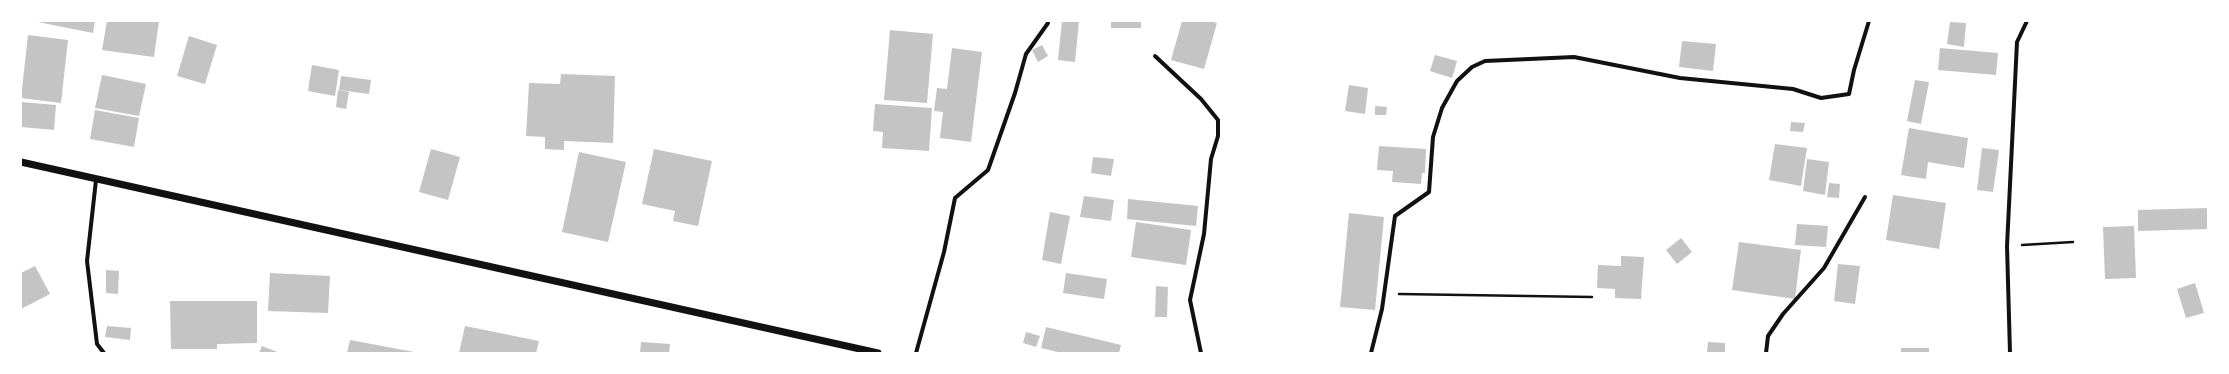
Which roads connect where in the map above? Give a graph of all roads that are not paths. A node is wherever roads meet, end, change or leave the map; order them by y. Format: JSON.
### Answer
{"nodes":[{"id":1,"x":1869,"y":21,"type":"edge"},
{"id":2,"x":2027,"y":21,"type":"edge"},
{"id":3,"x":1048,"y":23,"type":"dead end"},
{"id":4,"x":1155,"y":56,"type":"dead end"},
{"id":5,"x":21,"y":162,"type":"edge"},
{"id":6,"x":96,"y":180,"type":"junction"},
{"id":7,"x":1866,"y":197,"type":"dead end"},
{"id":8,"x":104,"y":353,"type":"edge"},
{"id":9,"x":878,"y":353,"type":"edge"},
{"id":10,"x":916,"y":353,"type":"edge"},
{"id":11,"x":1201,"y":353,"type":"edge"},
{"id":12,"x":1371,"y":353,"type":"edge"},
{"id":13,"x":1766,"y":353,"type":"edge"},
{"id":14,"x":2010,"y":353,"type":"edge"}],
"edges":[{"from":1,"to":12,"type":"street"},
{"from":2,"to":14,"type":"street"},
{"from":3,"to":10,"type":"street"},
{"from":4,"to":11,"type":"street"},
{"from":5,"to":6,"type":"street"},
{"from":6,"to":8,"type":"street"},
{"from":6,"to":9,"type":"street"},
{"from":7,"to":13,"type":"street"}]}
